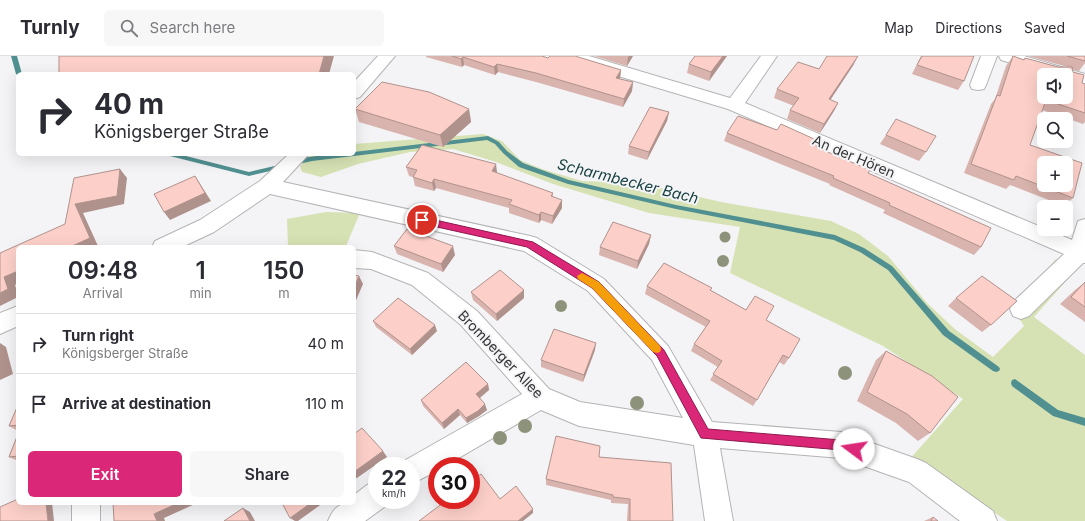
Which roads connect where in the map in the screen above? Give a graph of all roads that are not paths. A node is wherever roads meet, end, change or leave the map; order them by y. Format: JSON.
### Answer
{"nodes":[{"id":1,"x":387,"y":56,"type":"edge"},
{"id":2,"x":571,"y":56,"type":"edge"},
{"id":3,"x":769,"y":56,"type":"edge"},
{"id":4,"x":989,"y":56,"type":"edge"},
{"id":5,"x":1007,"y":56,"type":"edge"},
{"id":6,"x":1085,"y":80,"type":"edge"},
{"id":7,"x":978,"y":85,"type":"dead end"},
{"id":8,"x":356,"y":91,"type":"edge"},
{"id":9,"x":734,"y":105,"type":"junction"},
{"id":10,"x":298,"y":156,"type":"edge"},
{"id":11,"x":272,"y":182,"type":"junction"},
{"id":12,"x":1085,"y":227,"type":"edge"},
{"id":13,"x":166,"y":245,"type":"edge"},
{"id":14,"x":1082,"y":254,"type":"edge"},
{"id":15,"x":356,"y":259,"type":"edge"},
{"id":16,"x":1021,"y":309,"type":"dead end"},
{"id":17,"x":16,"y":317,"type":"edge"},
{"id":18,"x":0,"y":324,"type":"edge"},
{"id":19,"x":540,"y":397,"type":"junction"},
{"id":20,"x":705,"y":434,"type":"junction"},
{"id":21,"x":420,"y":466,"type":"edge"},
{"id":22,"x":368,"y":502,"type":"edge"},
{"id":23,"x":86,"y":505,"type":"edge"},
{"id":24,"x":86,"y":521,"type":"edge"},
{"id":25,"x":342,"y":521,"type":"edge"},
{"id":26,"x":719,"y":521,"type":"edge"},
{"id":27,"x":983,"y":521,"type":"edge"}],
"edges":[{"from":1,"to":8,"type":"street"},
{"from":2,"to":9,"type":"street","name":"An der Hören"},
{"from":3,"to":9,"type":"street"},
{"from":4,"to":7,"type":"street"},
{"from":5,"to":6,"type":"street"},
{"from":9,"to":14,"type":"street","name":"An der Hören"},
{"from":10,"to":11,"type":"street"},
{"from":11,"to":13,"type":"street"},
{"from":11,"to":20,"type":"street"},
{"from":12,"to":14,"type":"street"},
{"from":14,"to":16,"type":"street"},
{"from":15,"to":19,"type":"street","name":"Bromberger Allee"},
{"from":17,"to":18,"type":"street"},
{"from":19,"to":20,"type":"street","name":"Bromberger Allee"},
{"from":19,"to":21,"type":"street"},
{"from":20,"to":26,"type":"street"},
{"from":20,"to":27,"type":"street","name":"Bromberger Allee"},
{"from":22,"to":25,"type":"street"},
{"from":23,"to":24,"type":"street"}]}
